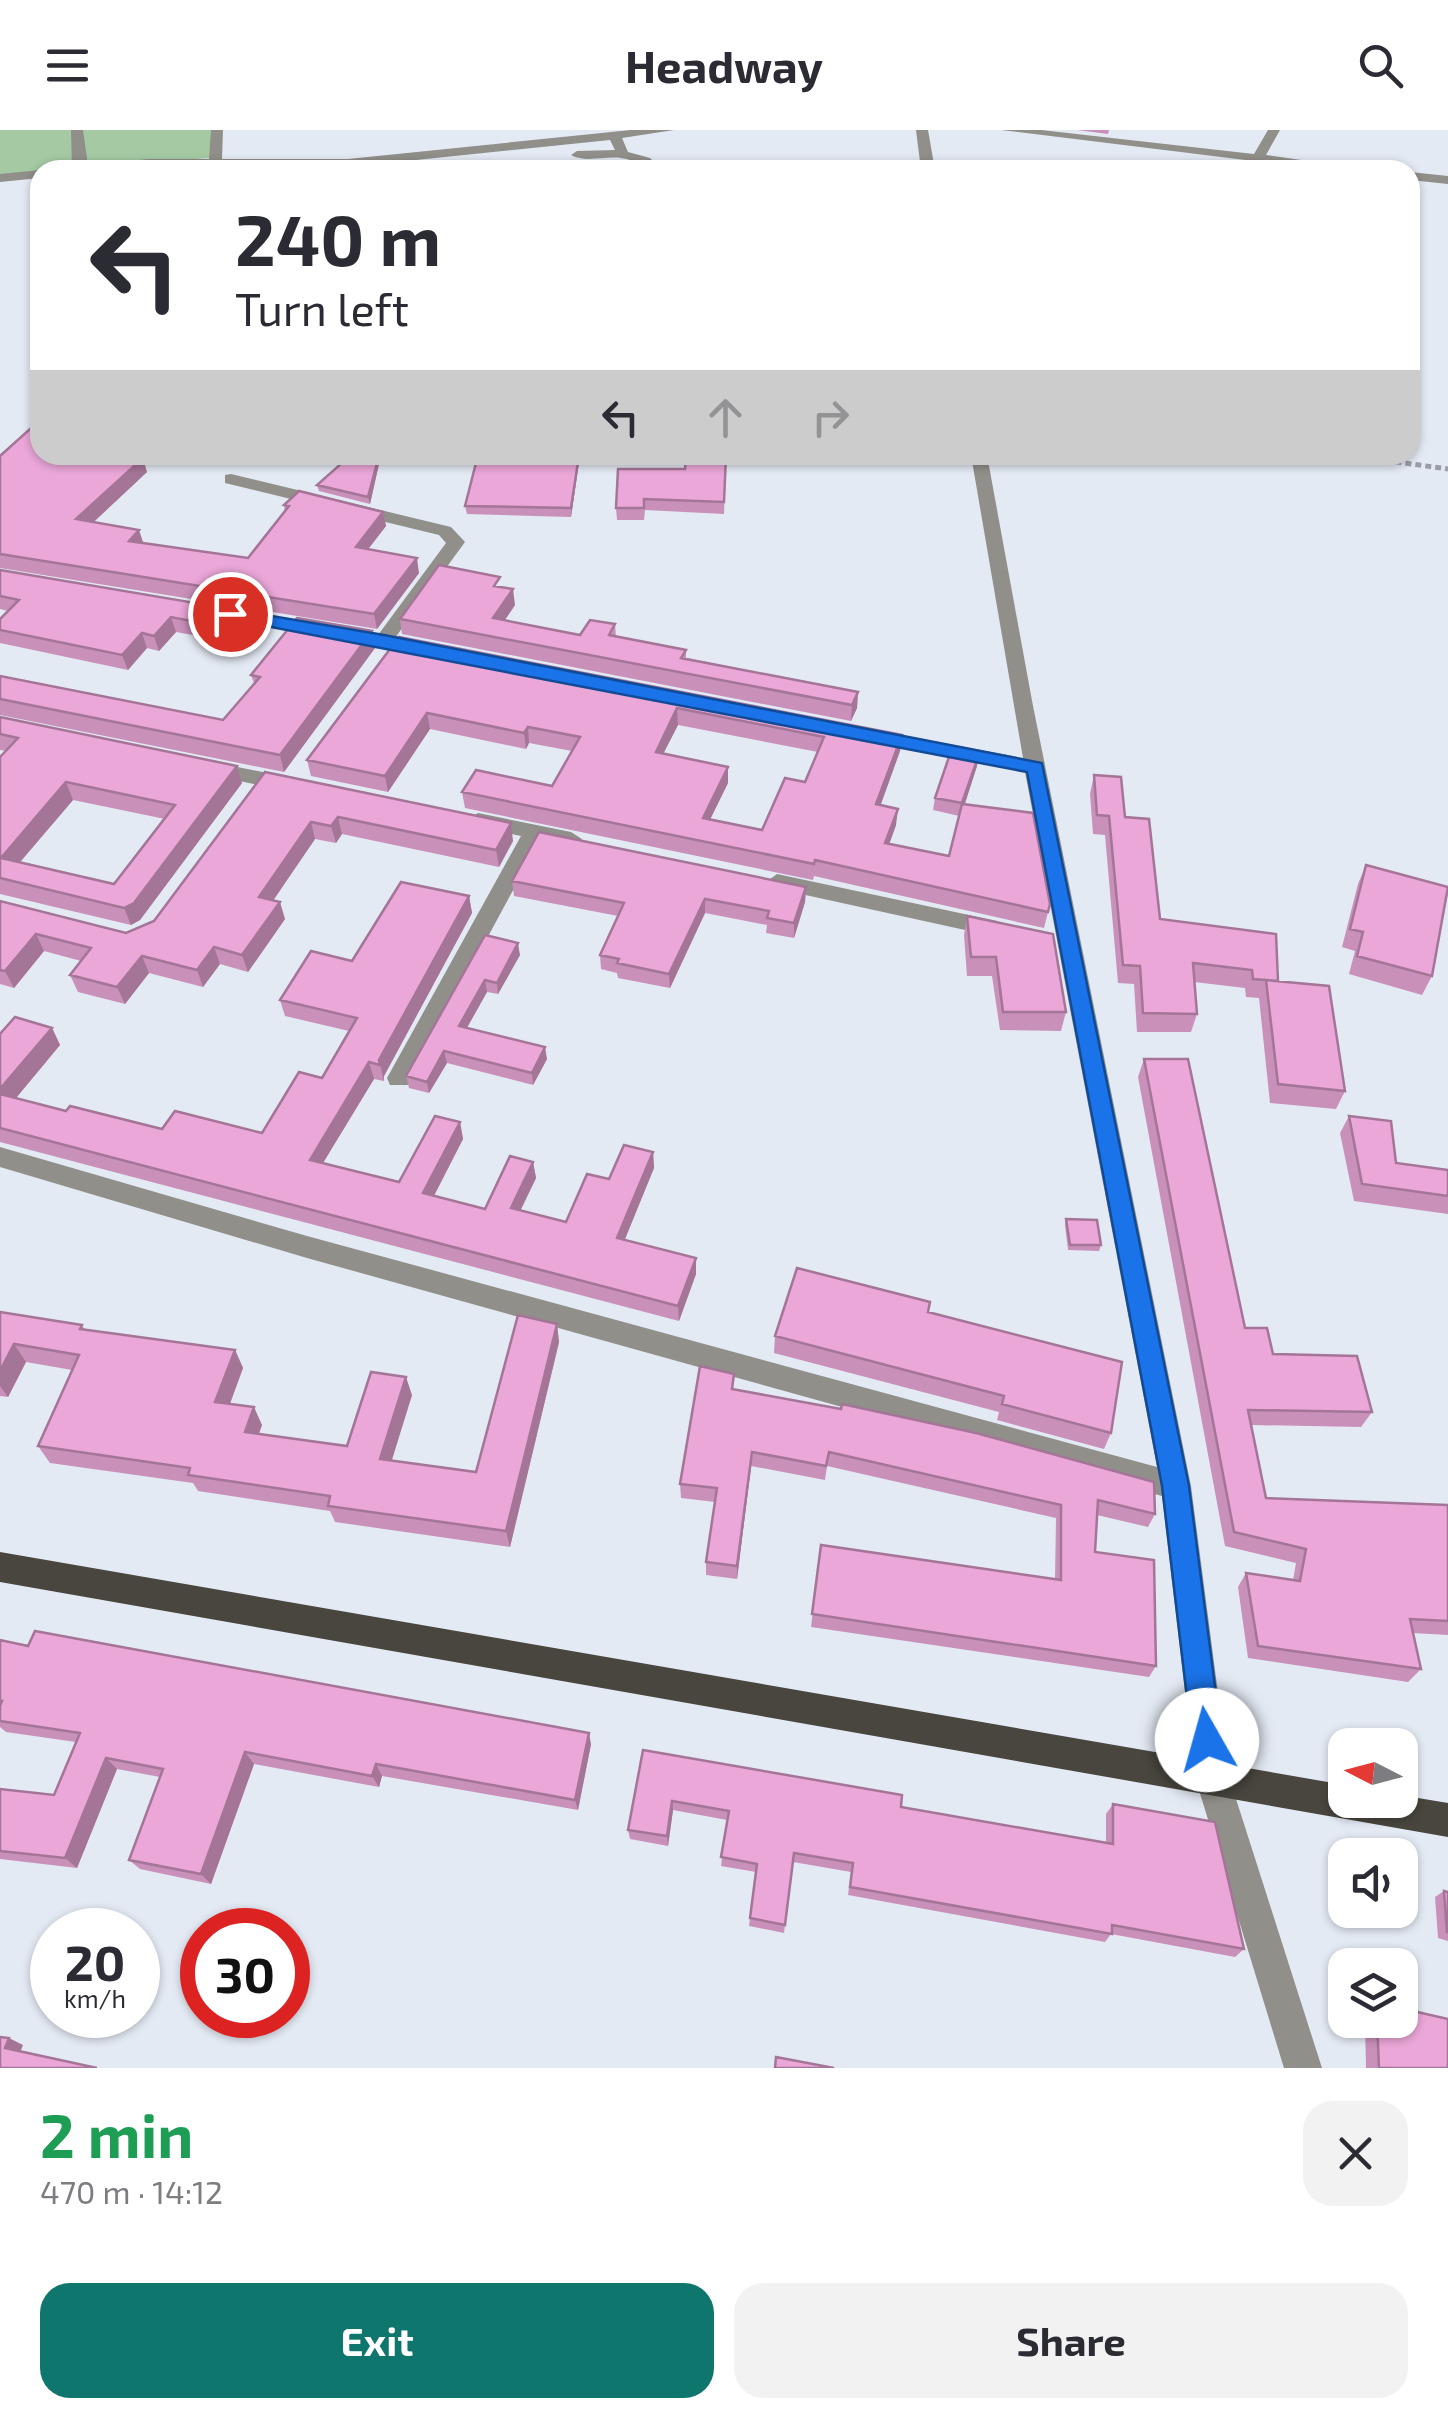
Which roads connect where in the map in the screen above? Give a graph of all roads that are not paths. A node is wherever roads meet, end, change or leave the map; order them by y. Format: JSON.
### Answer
{"nodes":[{"id":1,"x":77,"y":130,"type":"edge"},
{"id":2,"x":217,"y":130,"type":"edge"},
{"id":3,"x":668,"y":130,"type":"edge"},
{"id":4,"x":922,"y":130,"type":"edge"},
{"id":5,"x":1006,"y":130,"type":"edge"},
{"id":6,"x":1150,"y":130,"type":"edge"},
{"id":7,"x":1274,"y":130,"type":"edge"},
{"id":8,"x":616,"y":136,"type":"junction"},
{"id":9,"x":1148,"y":147,"type":"junction"},
{"id":10,"x":623,"y":154,"type":"junction"},
{"id":11,"x":562,"y":156,"type":"dead end"},
{"id":12,"x":1258,"y":158,"type":"junction"},
{"id":13,"x":80,"y":160,"type":"edge"},
{"id":14,"x":214,"y":160,"type":"edge"},
{"id":15,"x":378,"y":160,"type":"edge"},
{"id":16,"x":641,"y":160,"type":"edge"},
{"id":17,"x":926,"y":160,"type":"edge"},
{"id":18,"x":1275,"y":160,"type":"edge"},
{"id":19,"x":30,"y":175,"type":"edge"},
{"id":20,"x":1420,"y":177,"type":"edge"},
{"id":21,"x":0,"y":178,"type":"edge"},
{"id":22,"x":1448,"y":180,"type":"edge"},
{"id":23,"x":981,"y":465,"type":"edge"},
{"id":24,"x":231,"y":478,"type":"dead end"},
{"id":25,"x":173,"y":604,"type":"edge"},
{"id":26,"x":387,"y":647,"type":"junction"},
{"id":27,"x":453,"y":654,"type":"edge"},
{"id":28,"x":841,"y":730,"type":"edge"},
{"id":29,"x":188,"y":763,"type":"edge"},
{"id":30,"x":1036,"y":767,"type":"junction"},
{"id":31,"x":300,"y":781,"type":"edge"},
{"id":32,"x":459,"y":817,"type":"edge"},
{"id":33,"x":534,"y":831,"type":"junction"},
{"id":34,"x":592,"y":843,"type":"edge"},
{"id":35,"x":764,"y":880,"type":"edge"},
{"id":36,"x":1013,"y":932,"type":"edge"},
{"id":37,"x":400,"y":1078,"type":"dead end"},
{"id":38,"x":0,"y":1158,"type":"edge"},
{"id":39,"x":1176,"y":1486,"type":"junction"},
{"id":40,"x":0,"y":1567,"type":"edge"},
{"id":41,"x":1212,"y":1777,"type":"junction"},
{"id":42,"x":1448,"y":1820,"type":"edge"},
{"id":43,"x":1302,"y":2068,"type":"edge"}],
"edges":[{"from":1,"to":13,"type":"street"},
{"from":2,"to":14,"type":"street"},
{"from":3,"to":8,"type":"street"},
{"from":4,"to":17,"type":"street"},
{"from":5,"to":9,"type":"street"},
{"from":6,"to":9,"type":"street"},
{"from":7,"to":12,"type":"street"},
{"from":8,"to":10,"type":"street"},
{"from":8,"to":15,"type":"street"},
{"from":9,"to":12,"type":"street"},
{"from":10,"to":11,"type":"street"},
{"from":10,"to":16,"type":"street"},
{"from":12,"to":18,"type":"street"},
{"from":19,"to":21,"type":"street"},
{"from":20,"to":22,"type":"street"},
{"from":23,"to":30,"type":"street"},
{"from":24,"to":26,"type":"street"},
{"from":25,"to":26,"type":"street"},
{"from":26,"to":27,"type":"street"},
{"from":28,"to":30,"type":"street"},
{"from":29,"to":31,"type":"street"},
{"from":30,"to":39,"type":"street"},
{"from":32,"to":33,"type":"street"},
{"from":33,"to":34,"type":"street"},
{"from":33,"to":37,"type":"street"},
{"from":35,"to":36,"type":"street"},
{"from":38,"to":39,"type":"street"},
{"from":39,"to":41,"type":"street"},
{"from":40,"to":41,"type":"main road"},
{"from":41,"to":42,"type":"main road"},
{"from":41,"to":43,"type":"street"}]}
